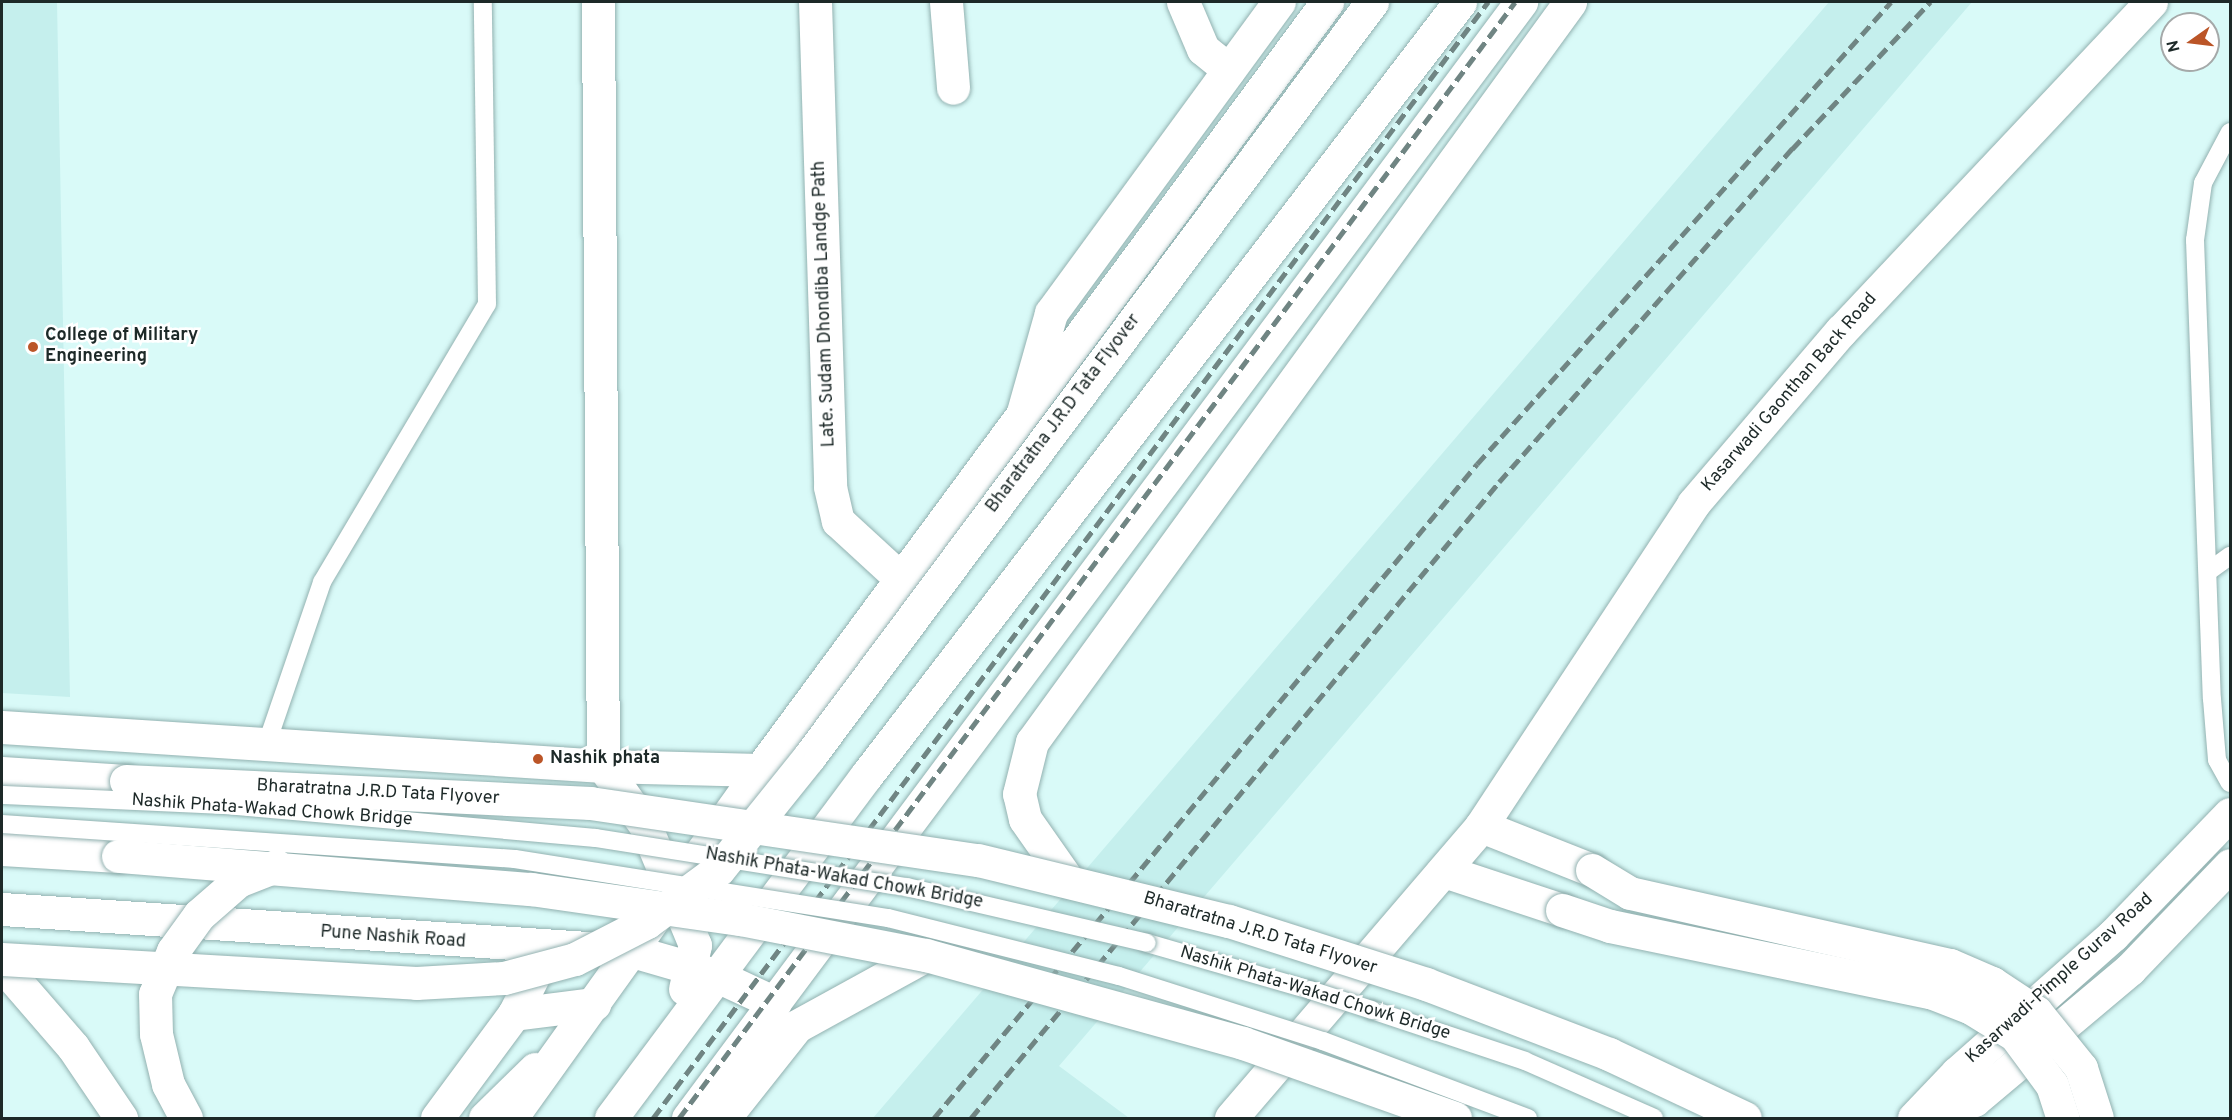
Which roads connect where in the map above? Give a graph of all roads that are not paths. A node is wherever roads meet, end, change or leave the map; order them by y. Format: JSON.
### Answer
{"nodes":[{"id":1,"x":483,"y":2,"type":"edge"},
{"id":2,"x":598,"y":2,"type":"edge"},
{"id":3,"x":815,"y":2,"type":"edge"},
{"id":4,"x":946,"y":2,"type":"edge"},
{"id":5,"x":1184,"y":2,"type":"edge"},
{"id":6,"x":1279,"y":2,"type":"edge"},
{"id":7,"x":1327,"y":2,"type":"edge"},
{"id":8,"x":1372,"y":2,"type":"edge"},
{"id":9,"x":1460,"y":2,"type":"edge"},
{"id":10,"x":1521,"y":2,"type":"edge"},
{"id":11,"x":1570,"y":2,"type":"edge"},
{"id":12,"x":2151,"y":2,"type":"edge"},
{"id":13,"x":1229,"y":70,"type":"junction"},
{"id":14,"x":953,"y":88,"type":"dead end"},
{"id":15,"x":2230,"y":132,"type":"edge"},
{"id":16,"x":1023,"y":412,"type":"junction"},
{"id":17,"x":2230,"y":556,"type":"edge"},
{"id":18,"x":2209,"y":571,"type":"junction"},
{"id":19,"x":901,"y":579,"type":"junction"},
{"id":20,"x":2,"y":727,"type":"edge"},
{"id":21,"x":267,"y":743,"type":"junction"},
{"id":22,"x":603,"y":766,"type":"junction"},
{"id":23,"x":760,"y":770,"type":"junction"},
{"id":24,"x":2,"y":773,"type":"edge"},
{"id":25,"x":2230,"y":783,"type":"edge"},
{"id":26,"x":2,"y":795,"type":"edge"},
{"id":27,"x":2230,"y":814,"type":"edge"},
{"id":28,"x":2,"y":824,"type":"edge"},
{"id":29,"x":1481,"y":826,"type":"junction"},
{"id":30,"x":2,"y":849,"type":"edge"},
{"id":31,"x":2230,"y":865,"type":"edge"},
{"id":32,"x":276,"y":866,"type":"junction"},
{"id":33,"x":1444,"y":871,"type":"junction"},
{"id":34,"x":1067,"y":879,"type":"junction"},
{"id":35,"x":673,"y":893,"type":"junction"},
{"id":36,"x":2,"y":909,"type":"edge"},
{"id":37,"x":548,"y":948,"type":"junction"},
{"id":38,"x":632,"y":951,"type":"junction"},
{"id":39,"x":926,"y":955,"type":"junction"},
{"id":40,"x":2,"y":959,"type":"edge"},
{"id":41,"x":2,"y":965,"type":"edge"},
{"id":42,"x":703,"y":971,"type":"junction"},
{"id":43,"x":776,"y":1003,"type":"junction"},
{"id":44,"x":588,"y":1013,"type":"junction"},
{"id":45,"x":514,"y":1014,"type":"junction"},
{"id":46,"x":1268,"y":1069,"type":"junction"},
{"id":47,"x":121,"y":1119,"type":"edge"},
{"id":48,"x":186,"y":1119,"type":"edge"},
{"id":49,"x":437,"y":1119,"type":"edge"},
{"id":50,"x":485,"y":1119,"type":"edge"},
{"id":51,"x":511,"y":1119,"type":"edge"},
{"id":52,"x":611,"y":1119,"type":"edge"},
{"id":53,"x":688,"y":1119,"type":"edge"},
{"id":54,"x":724,"y":1119,"type":"edge"},
{"id":55,"x":1231,"y":1119,"type":"edge"},
{"id":56,"x":1407,"y":1119,"type":"edge"},
{"id":57,"x":1455,"y":1119,"type":"edge"},
{"id":58,"x":1528,"y":1119,"type":"edge"},
{"id":59,"x":1654,"y":1119,"type":"edge"},
{"id":60,"x":1745,"y":1119,"type":"edge"},
{"id":61,"x":1915,"y":1119,"type":"edge"},
{"id":62,"x":2063,"y":1119,"type":"edge"},
{"id":63,"x":2097,"y":1119,"type":"edge"}],
"edges":[{"from":1,"to":21,"type":"lane"},
{"from":2,"to":22,"type":"main road"},
{"from":3,"to":19,"type":"main road","name":"Late. Sudam Dhondiba Landge Path"},
{"from":4,"to":14,"type":"main road"},
{"from":5,"to":13,"type":"main road"},
{"from":6,"to":13,"type":"main road"},
{"from":7,"to":16,"type":"main road"},
{"from":8,"to":40,"type":"main road","name":"Bharatratna J.R.D Tata Flyover","bridge":true},
{"from":9,"to":42,"type":"main road"},
{"from":10,"to":43,"type":"main road"},
{"from":11,"to":34,"type":"main road"},
{"from":12,"to":29,"type":"main road","name":"Kasarwadi Gaonthan Back Road"},
{"from":13,"to":16,"type":"main road"},
{"from":15,"to":18,"type":"lane"},
{"from":16,"to":19,"type":"main road"},
{"from":17,"to":18,"type":"lane"},
{"from":18,"to":25,"type":"lane"},
{"from":19,"to":23,"type":"main road"},
{"from":20,"to":21,"type":"main road"},
{"from":21,"to":22,"type":"main road"},
{"from":22,"to":23,"type":"main road"},
{"from":22,"to":35,"type":"main road"},
{"from":23,"to":35,"type":"main road"},
{"from":24,"to":34,"type":"main road","name":"Bharatratna J.R.D Tata Flyover","bridge":true},
{"from":26,"to":59,"type":"lane","name":"Nashik Phata-Wakad Chowk Bridge","bridge":true},
{"from":27,"to":61,"type":"main road","name":"Kasarwadi-Pimple Gurav Road"},
{"from":28,"to":58,"type":"lane","name":"Nashik Phata-Wakad Chowk Bridge","bridge":true},
{"from":29,"to":33,"type":"main road","name":"Kasarwadi Gaonthan Back Road"},
{"from":29,"to":63,"type":"main road","bridge":true},
{"from":30,"to":32,"type":"main road","bridge":true},
{"from":31,"to":61,"type":"main road","name":"Kasarwadi-Pimple Gurav Road"},
{"from":32,"to":39,"type":"main road","bridge":true},
{"from":32,"to":48,"type":"main road","bridge":true},
{"from":33,"to":46,"type":"main road","name":"Kasarwadi Gaonthan Back Road"},
{"from":33,"to":62,"type":"main road","bridge":true},
{"from":34,"to":60,"type":"main road","name":"Bharatratna J.R.D Tata Flyover","bridge":true},
{"from":35,"to":38,"type":"main road"},
{"from":35,"to":42,"type":"main road"},
{"from":36,"to":37,"type":"main road","name":"Pune Nashik Road"},
{"from":37,"to":38,"type":"main road","name":"Pune Nashik Road"},
{"from":37,"to":45,"type":"main road"},
{"from":38,"to":42,"type":"main road","name":"Pune Nashik Road"},
{"from":38,"to":44,"type":"main road"},
{"from":39,"to":54,"type":"main road"},
{"from":39,"to":57,"type":"main road","bridge":true},
{"from":41,"to":47,"type":"main road"},
{"from":42,"to":43,"type":"main road","name":"Pune Nashik Road"},
{"from":42,"to":52,"type":"main road"},
{"from":43,"to":53,"type":"main road"},
{"from":44,"to":45,"type":"main road"},
{"from":44,"to":50,"type":"main road"},
{"from":44,"to":51,"type":"main road"},
{"from":45,"to":49,"type":"main road"},
{"from":46,"to":55,"type":"main road","name":"Kasarwadi Gaonthan Back Road"},
{"from":46,"to":56,"type":"main road"}]}
